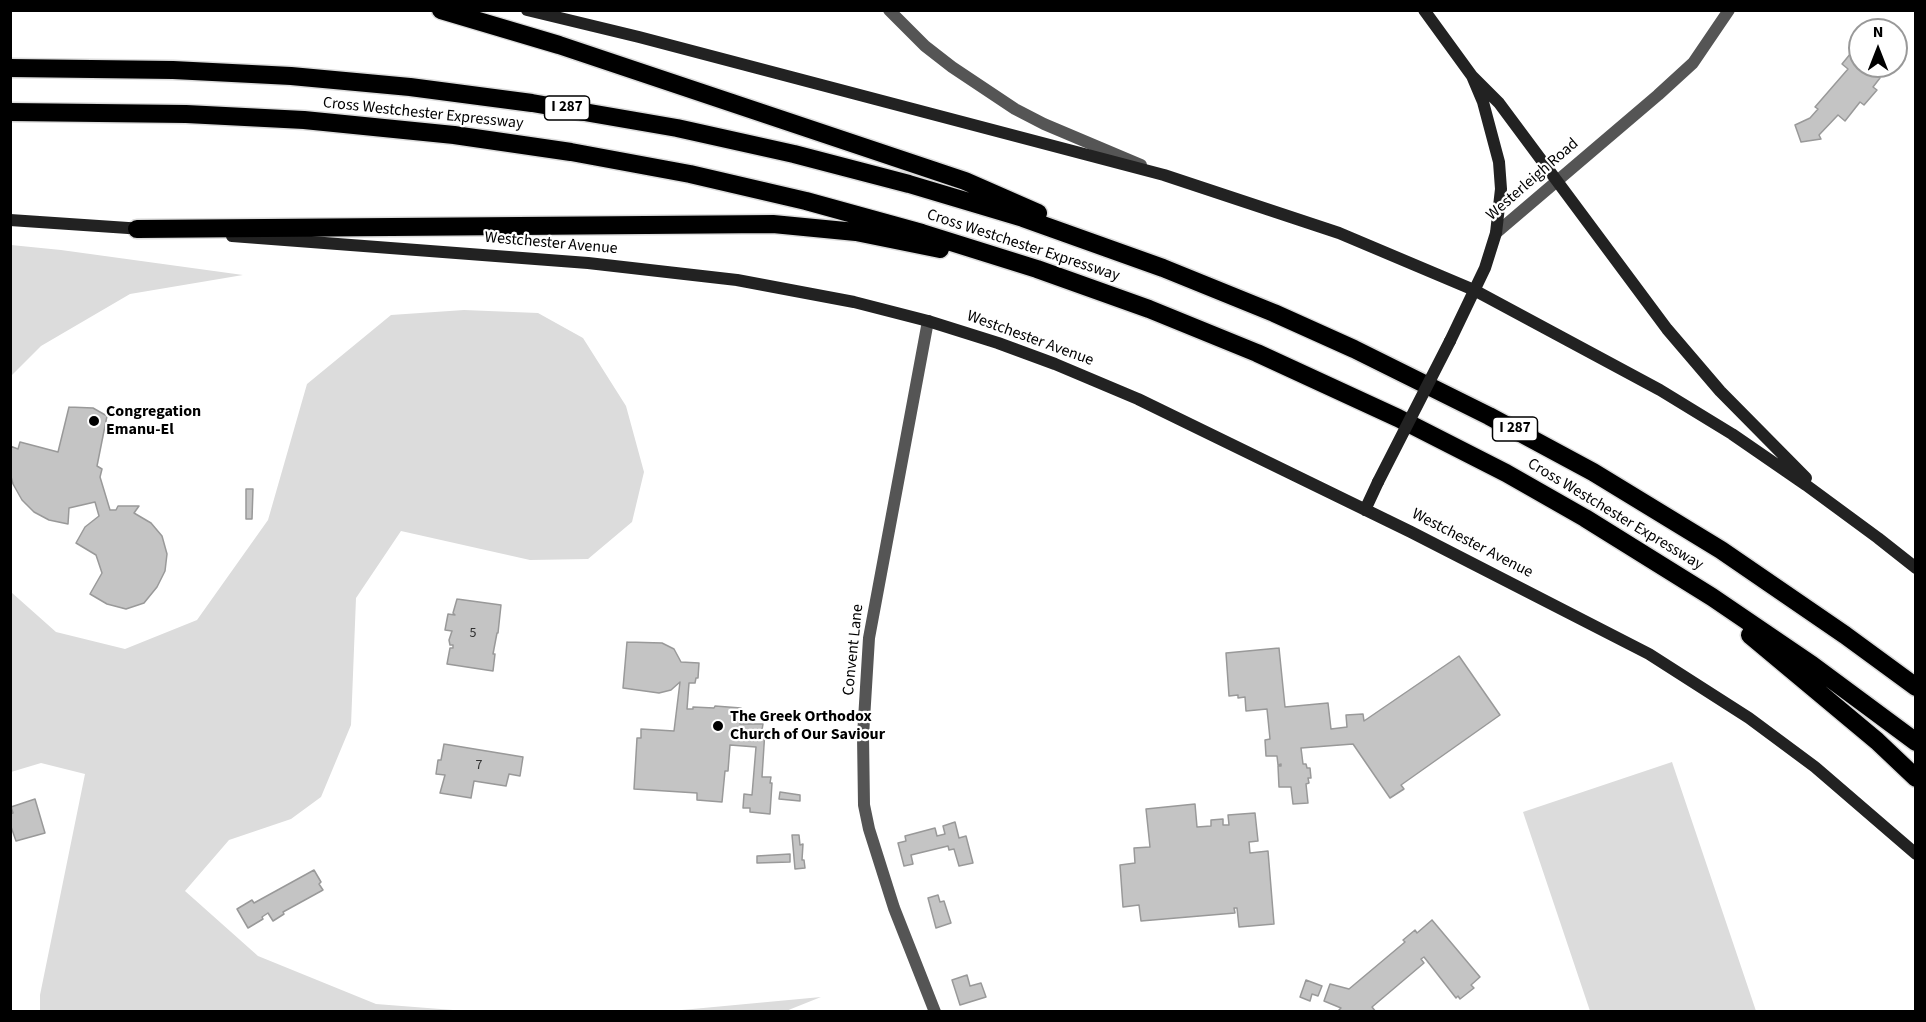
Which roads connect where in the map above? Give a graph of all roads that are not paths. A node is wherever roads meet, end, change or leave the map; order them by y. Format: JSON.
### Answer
{"nodes":[{"id":1,"x":441,"y":10,"type":"edge"},
{"id":2,"x":527,"y":10,"type":"edge"},
{"id":3,"x":889,"y":10,"type":"edge"},
{"id":4,"x":1424,"y":10,"type":"edge"},
{"id":5,"x":1729,"y":10,"type":"edge"},
{"id":6,"x":10,"y":68,"type":"edge"},
{"id":7,"x":1472,"y":76,"type":"junction"},
{"id":8,"x":10,"y":112,"type":"edge"},
{"id":9,"x":1164,"y":175,"type":"junction"},
{"id":10,"x":1557,"y":182,"type":"junction"},
{"id":11,"x":10,"y":220,"type":"edge"},
{"id":12,"x":137,"y":229,"type":"junction"},
{"id":13,"x":1496,"y":233,"type":"junction"},
{"id":14,"x":1107,"y":247,"type":"junction"},
{"id":15,"x":1037,"y":269,"type":"junction"},
{"id":16,"x":1474,"y":290,"type":"junction"},
{"id":17,"x":928,"y":321,"type":"junction"},
{"id":18,"x":1833,"y":505,"type":"junction"},
{"id":19,"x":1365,"y":510,"type":"junction"},
{"id":20,"x":1916,"y":568,"type":"edge"},
{"id":21,"x":1688,"y":581,"type":"junction"},
{"id":22,"x":1916,"y":686,"type":"edge"},
{"id":23,"x":1916,"y":742,"type":"edge"},
{"id":24,"x":1916,"y":778,"type":"edge"},
{"id":25,"x":1916,"y":854,"type":"edge"},
{"id":26,"x":935,"y":1011,"type":"edge"}],
"edges":[{"from":1,"to":14,"type":"highway"},
{"from":2,"to":9,"type":"main road"},
{"from":3,"to":9,"type":"street"},
{"from":4,"to":7,"type":"main road"},
{"from":5,"to":10,"type":"street","name":"Westerleigh Road"},
{"from":6,"to":14,"type":"highway","name":"Cross Westchester Expressway","number":"I 287"},
{"from":7,"to":10,"type":"main road"},
{"from":7,"to":13,"type":"main road"},
{"from":8,"to":15,"type":"highway","name":"Cross Westchester Expressway","number":"I 287"},
{"from":9,"to":16,"type":"main road"},
{"from":10,"to":13,"type":"street","name":"Westerleigh Road"},
{"from":10,"to":18,"type":"main road"},
{"from":11,"to":12,"type":"main road","name":"Westchester Avenue"},
{"from":12,"to":15,"type":"highway"},
{"from":12,"to":17,"type":"main road","name":"Westchester Avenue"},
{"from":13,"to":16,"type":"main road","name":"Westerleigh Road"},
{"from":14,"to":22,"type":"highway","name":"Cross Westchester Expressway","number":"I 287"},
{"from":15,"to":21,"type":"highway","name":"Cross Westchester Expressway","number":"I 287"},
{"from":16,"to":18,"type":"main road"},
{"from":16,"to":19,"type":"main road","name":"Westerleigh Road","bridge":true},
{"from":17,"to":19,"type":"main road","name":"Westchester Avenue"},
{"from":17,"to":26,"type":"street","name":"Convent Lane"},
{"from":18,"to":20,"type":"main road"},
{"from":19,"to":25,"type":"main road","name":"Westchester Avenue"},
{"from":21,"to":23,"type":"highway","name":"Cross Westchester Expressway","number":"I 287"},
{"from":21,"to":24,"type":"highway"}]}
